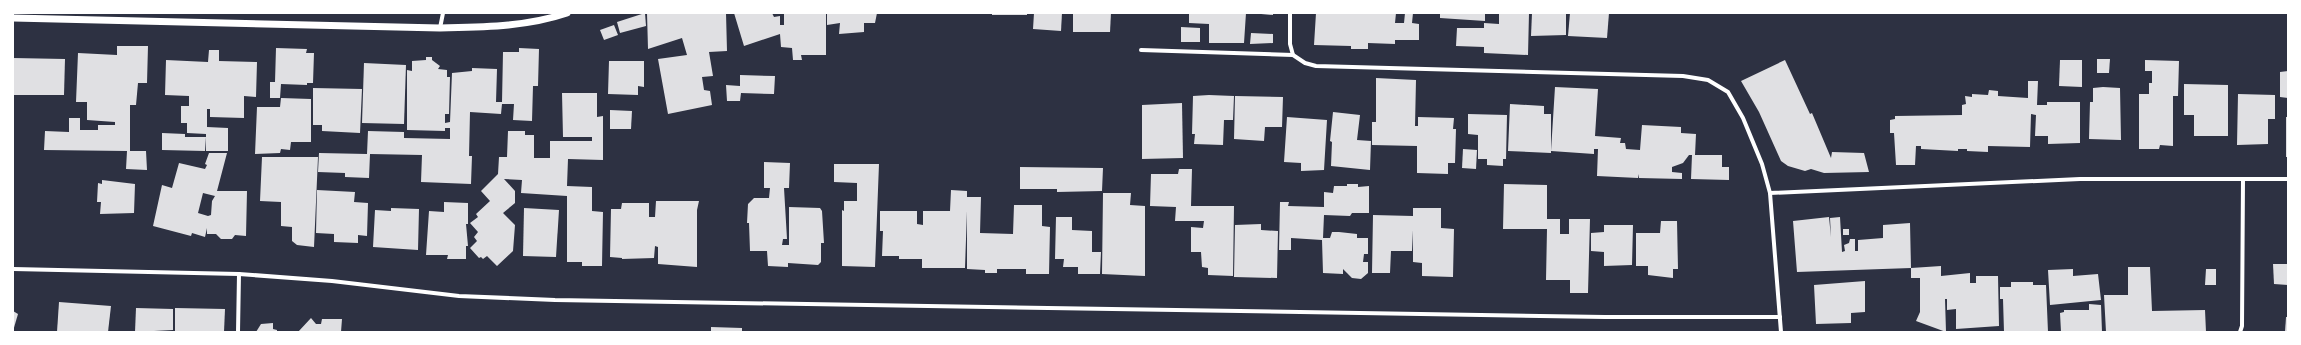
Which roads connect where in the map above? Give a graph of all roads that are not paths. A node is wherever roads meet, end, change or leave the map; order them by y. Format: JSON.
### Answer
{"nodes":[{"id":1,"x":443,"y":13,"type":"edge"},
{"id":2,"x":567,"y":13,"type":"edge"},
{"id":3,"x":1290,"y":13,"type":"edge"},
{"id":4,"x":13,"y":18,"type":"edge"},
{"id":5,"x":440,"y":28,"type":"junction"},
{"id":6,"x":1141,"y":50,"type":"dead end"},
{"id":7,"x":1293,"y":56,"type":"junction"},
{"id":8,"x":2243,"y":179,"type":"junction"},
{"id":9,"x":2288,"y":179,"type":"edge"},
{"id":10,"x":1770,"y":193,"type":"junction"},
{"id":11,"x":13,"y":269,"type":"edge"},
{"id":12,"x":239,"y":274,"type":"junction"},
{"id":13,"x":1780,"y":317,"type":"junction"},
{"id":14,"x":238,"y":332,"type":"edge"},
{"id":15,"x":1780,"y":332,"type":"edge"},
{"id":16,"x":2240,"y":332,"type":"edge"}],
"edges":[{"from":1,"to":5,"type":"street"},
{"from":2,"to":5,"type":"street"},
{"from":3,"to":7,"type":"street"},
{"from":4,"to":5,"type":"street"},
{"from":6,"to":7,"type":"street"},
{"from":7,"to":10,"type":"street"},
{"from":8,"to":9,"type":"street"},
{"from":8,"to":10,"type":"street"},
{"from":8,"to":16,"type":"street"},
{"from":10,"to":13,"type":"street"},
{"from":11,"to":12,"type":"street"},
{"from":12,"to":13,"type":"street"},
{"from":12,"to":14,"type":"street"},
{"from":13,"to":15,"type":"street"}]}
